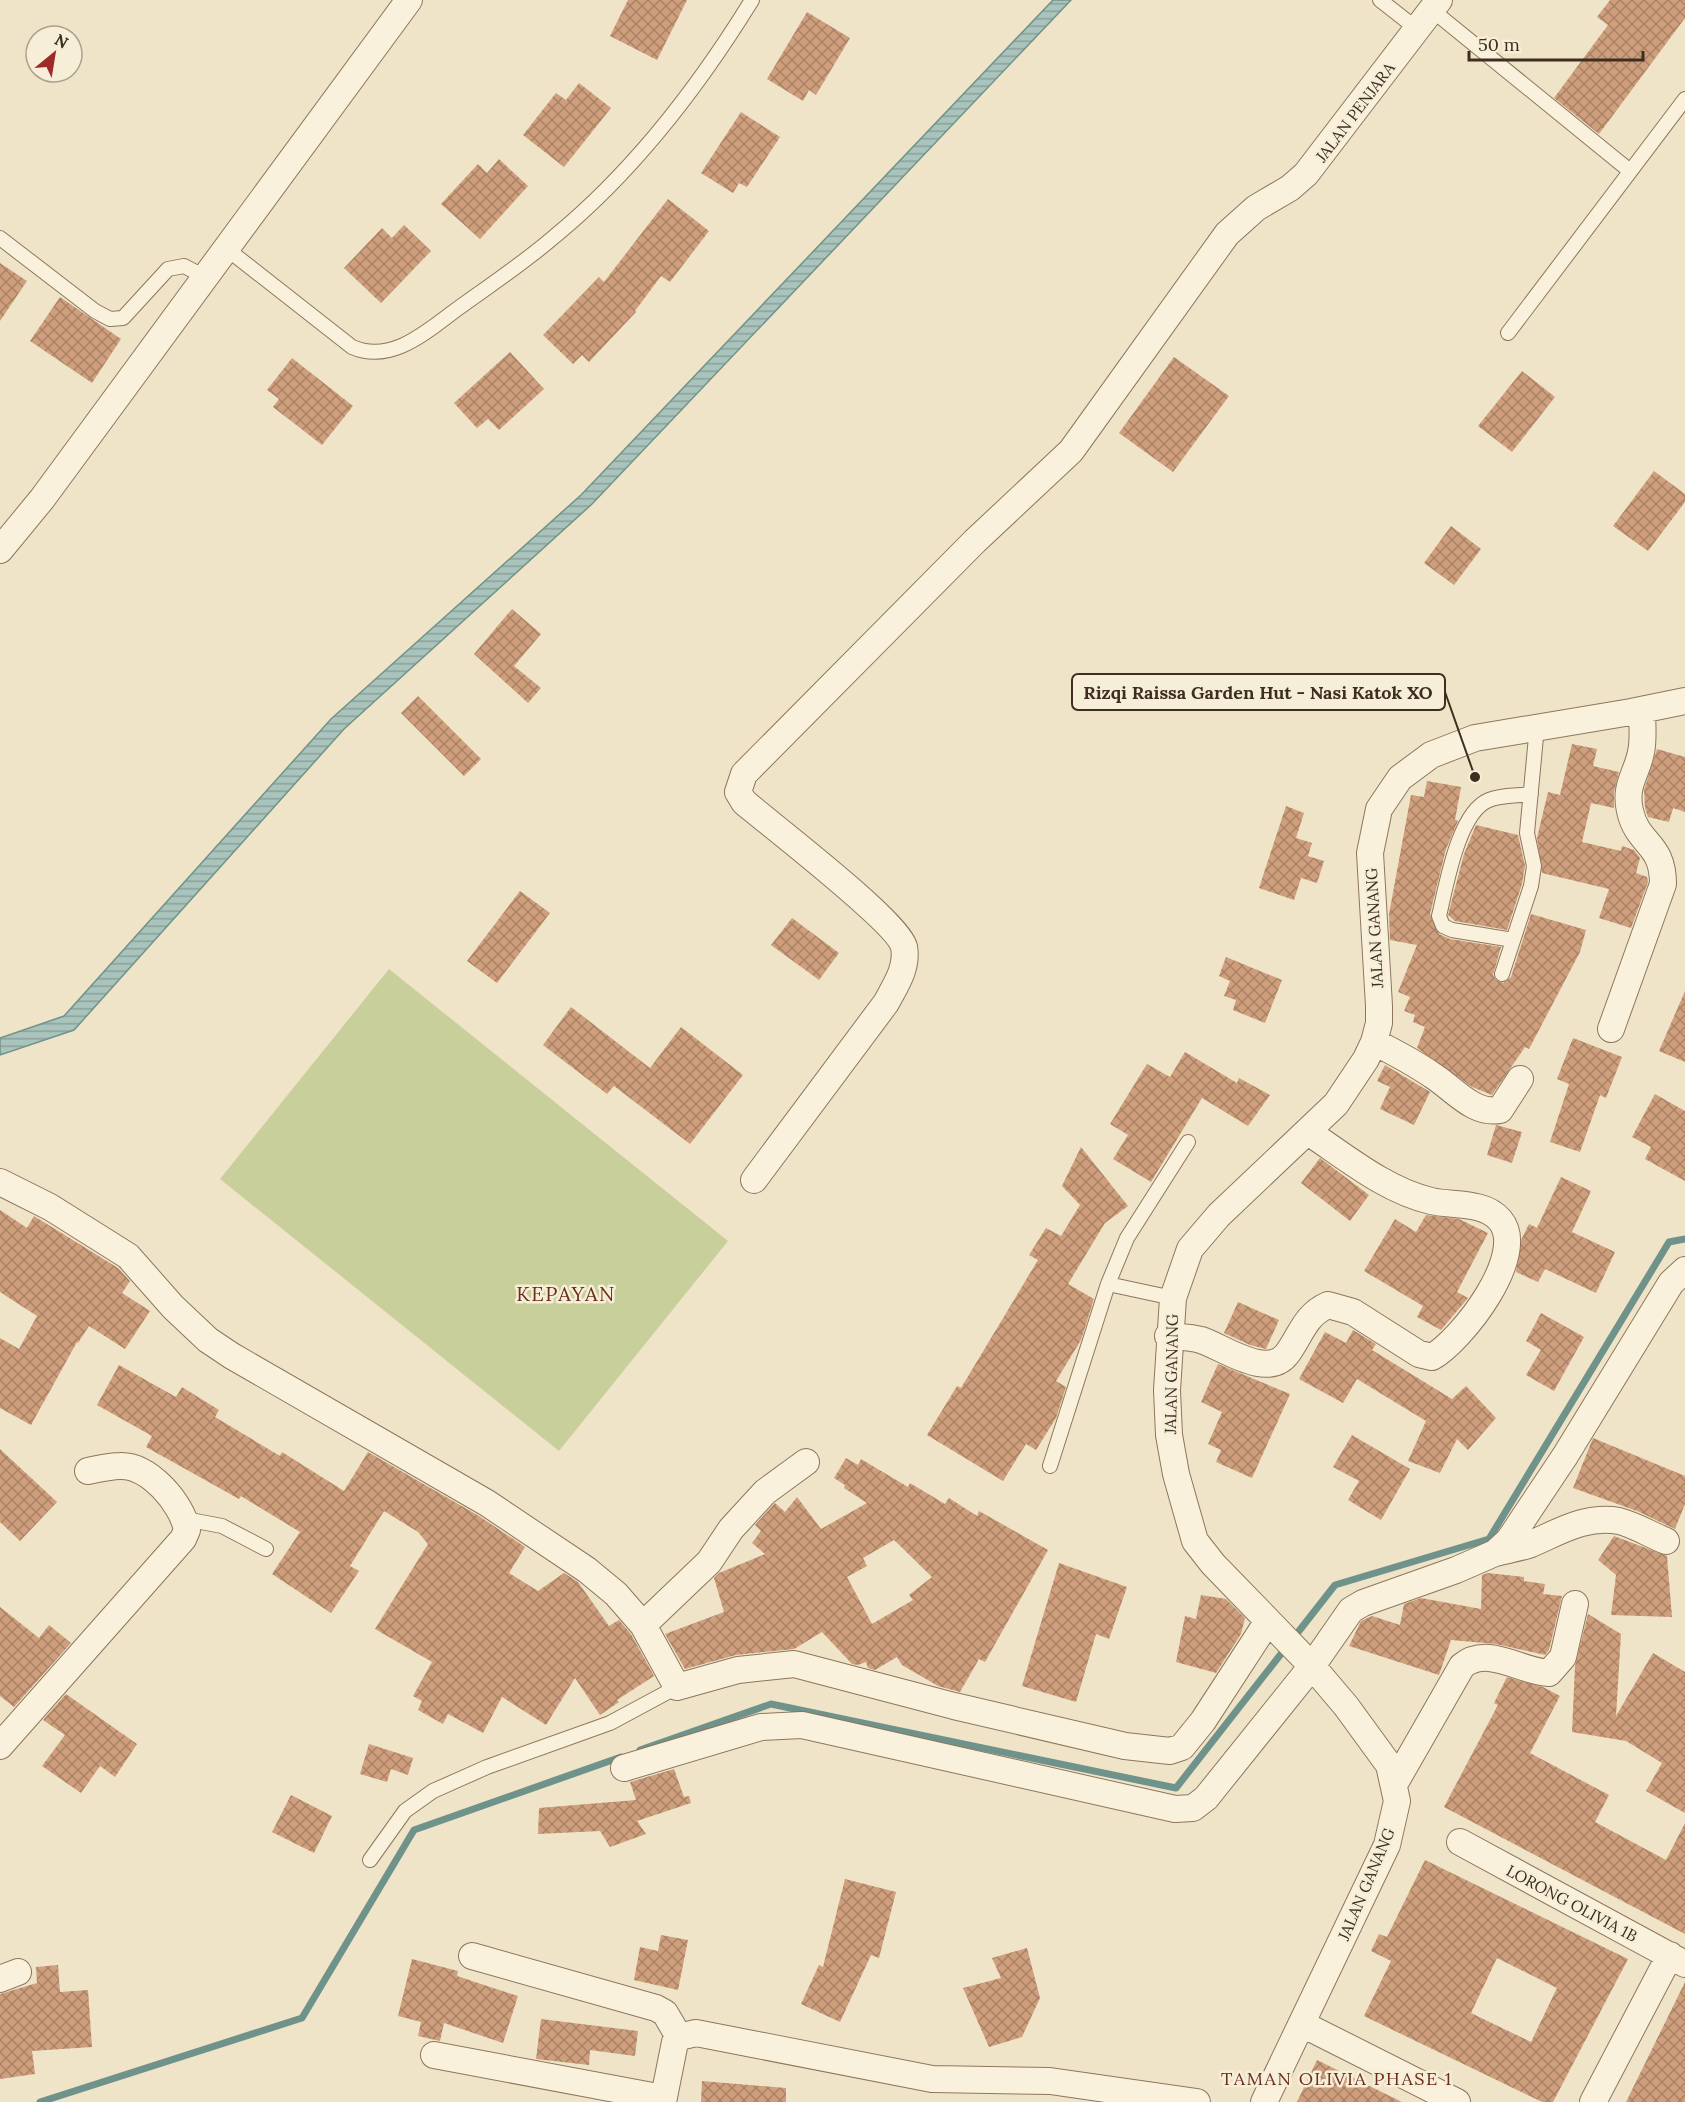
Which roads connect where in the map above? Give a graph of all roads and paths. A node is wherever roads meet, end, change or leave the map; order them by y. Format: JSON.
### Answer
{"nodes":[{"id":1,"x":409,"y":0,"type":"edge"},
{"id":2,"x":752,"y":0,"type":"edge"},
{"id":3,"x":1380,"y":0,"type":"edge"},
{"id":4,"x":1429,"y":13,"type":"edge"},
{"id":5,"x":1685,"y":99,"type":"edge"},
{"id":6,"x":1630,"y":171,"type":"junction"},
{"id":7,"x":0,"y":238,"type":"edge"},
{"id":8,"x":227,"y":249,"type":"junction"},
{"id":9,"x":206,"y":277,"type":"junction"},
{"id":10,"x":1508,"y":333,"type":"dead end"},
{"id":11,"x":0,"y":550,"type":"edge"},
{"id":12,"x":1685,"y":701,"type":"edge"},
{"id":13,"x":1642,"y":710,"type":"junction"},
{"id":14,"x":1537,"y":726,"type":"junction"},
{"id":15,"x":1531,"y":794,"type":"junction"},
{"id":16,"x":1513,"y":940,"type":"junction"},
{"id":17,"x":1502,"y":974,"type":"dead end"},
{"id":18,"x":1611,"y":1029,"type":"dead end"},
{"id":19,"x":1374,"y":1042,"type":"junction"},
{"id":20,"x":1520,"y":1079,"type":"dead end"},
{"id":21,"x":1308,"y":1132,"type":"junction"},
{"id":22,"x":1188,"y":1142,"type":"dead end"},
{"id":23,"x":754,"y":1180,"type":"dead end"},
{"id":24,"x":0,"y":1182,"type":"edge"},
{"id":25,"x":1685,"y":1270,"type":"edge"},
{"id":26,"x":1108,"y":1284,"type":"junction"},
{"id":27,"x":1173,"y":1298,"type":"junction"},
{"id":28,"x":1168,"y":1336,"type":"junction"},
{"id":29,"x":806,"y":1462,"type":"dead end"},
{"id":30,"x":1050,"y":1466,"type":"dead end"},
{"id":31,"x":88,"y":1471,"type":"dead end"},
{"id":32,"x":185,"y":1519,"type":"junction"},
{"id":33,"x":1666,"y":1541,"type":"dead end"},
{"id":34,"x":266,"y":1549,"type":"dead end"},
{"id":35,"x":1495,"y":1553,"type":"junction"},
{"id":36,"x":1575,"y":1604,"type":"dead end"},
{"id":37,"x":643,"y":1625,"type":"junction"},
{"id":38,"x":1272,"y":1626,"type":"junction"},
{"id":39,"x":1309,"y":1662,"type":"junction"},
{"id":40,"x":677,"y":1687,"type":"junction"},
{"id":41,"x":0,"y":1746,"type":"edge"},
{"id":42,"x":624,"y":1768,"type":"dead end"},
{"id":43,"x":1395,"y":1783,"type":"junction"},
{"id":44,"x":1460,"y":1842,"type":"dead end"},
{"id":45,"x":370,"y":1860,"type":"dead end"},
{"id":46,"x":472,"y":1956,"type":"dead end"},
{"id":47,"x":1677,"y":1959,"type":"edge"},
{"id":48,"x":1302,"y":2024,"type":"junction"},
{"id":49,"x":679,"y":2037,"type":"junction"},
{"id":50,"x":434,"y":2055,"type":"dead end"},
{"id":51,"x":663,"y":2100,"type":"edge"},
{"id":52,"x":1197,"y":2102,"type":"edge"},
{"id":53,"x":1264,"y":2102,"type":"edge"},
{"id":54,"x":1457,"y":2102,"type":"edge"},
{"id":55,"x":1593,"y":2102,"type":"edge"}],
"edges":[{"from":1,"to":8,"type":"street"},
{"from":2,"to":8,"type":"lane"},
{"from":3,"to":4,"type":"lane"},
{"from":4,"to":6,"type":"lane"},
{"from":4,"to":23,"type":"street","name":"JALAN PENJARA"},
{"from":5,"to":6,"type":"lane"},
{"from":6,"to":10,"type":"lane"},
{"from":7,"to":9,"type":"lane"},
{"from":8,"to":9,"type":"street"},
{"from":9,"to":11,"type":"street"},
{"from":12,"to":13,"type":"street","name":"JALAN GANANG"},
{"from":13,"to":14,"type":"street","name":"JALAN GANANG"},
{"from":13,"to":18,"type":"street"},
{"from":14,"to":15,"type":"lane"},
{"from":14,"to":19,"type":"street","name":"JALAN GANANG"},
{"from":15,"to":16,"type":"lane"},
{"from":15,"to":16,"type":"lane"},
{"from":16,"to":17,"type":"lane"},
{"from":19,"to":20,"type":"street"},
{"from":19,"to":21,"type":"street","name":"JALAN GANANG"},
{"from":21,"to":27,"type":"street","name":"JALAN GANANG"},
{"from":21,"to":28,"type":"street"},
{"from":22,"to":26,"type":"lane"},
{"from":24,"to":37,"type":"street"},
{"from":25,"to":35,"type":"street"},
{"from":26,"to":27,"type":"lane"},
{"from":26,"to":30,"type":"lane"},
{"from":27,"to":28,"type":"street","name":"JALAN GANANG"},
{"from":28,"to":38,"type":"street","name":"JALAN GANANG"},
{"from":29,"to":37,"type":"street"},
{"from":31,"to":32,"type":"street"},
{"from":32,"to":34,"type":"lane"},
{"from":32,"to":41,"type":"street"},
{"from":33,"to":35,"type":"street"},
{"from":35,"to":39,"type":"street"},
{"from":36,"to":43,"type":"street"},
{"from":37,"to":40,"type":"street"},
{"from":38,"to":39,"type":"street","name":"JALAN GANANG"},
{"from":38,"to":40,"type":"street"},
{"from":39,"to":42,"type":"street"},
{"from":39,"to":43,"type":"street","name":"JALAN GANANG"},
{"from":40,"to":45,"type":"lane"},
{"from":43,"to":48,"type":"street","name":"JALAN GANANG"},
{"from":44,"to":47,"type":"street","name":"LORONG OLIVIA 1B"},
{"from":46,"to":49,"type":"street"},
{"from":47,"to":55,"type":"street"},
{"from":48,"to":53,"type":"street","name":"JALAN GANANG"},
{"from":48,"to":54,"type":"street"},
{"from":49,"to":51,"type":"street"},
{"from":49,"to":52,"type":"street"},
{"from":50,"to":51,"type":"street"}]}
